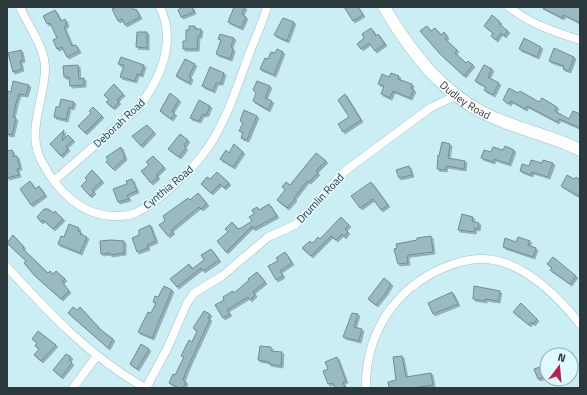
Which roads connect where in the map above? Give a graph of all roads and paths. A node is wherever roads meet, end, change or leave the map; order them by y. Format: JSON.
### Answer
{"nodes":[{"id":1,"x":20,"y":7,"type":"edge"},
{"id":2,"x":160,"y":7,"type":"edge"},
{"id":3,"x":266,"y":7,"type":"edge"},
{"id":4,"x":384,"y":7,"type":"edge"},
{"id":5,"x":509,"y":7,"type":"edge"},
{"id":6,"x":580,"y":40,"type":"edge"},
{"id":7,"x":455,"y":96,"type":"junction"},
{"id":8,"x":580,"y":150,"type":"edge"},
{"id":9,"x":55,"y":180,"type":"junction"},
{"id":10,"x":7,"y":267,"type":"edge"},
{"id":11,"x":580,"y":324,"type":"edge"},
{"id":12,"x":96,"y":357,"type":"junction"},
{"id":13,"x":73,"y":388,"type":"edge"},
{"id":14,"x":145,"y":388,"type":"edge"},
{"id":15,"x":366,"y":388,"type":"edge"}],
"edges":[{"from":1,"to":9,"type":"street","name":"Cynthia Road"},
{"from":2,"to":9,"type":"street","name":"Deborah Road"},
{"from":3,"to":9,"type":"street","name":"Cynthia Road"},
{"from":4,"to":7,"type":"street","name":"Dudley Road"},
{"from":5,"to":6,"type":"street"},
{"from":7,"to":8,"type":"street","name":"Dudley Road"},
{"from":7,"to":14,"type":"street","name":"Drumlin Road"},
{"from":10,"to":12,"type":"street"},
{"from":11,"to":15,"type":"street"},
{"from":12,"to":13,"type":"street"},
{"from":12,"to":14,"type":"street"}]}
